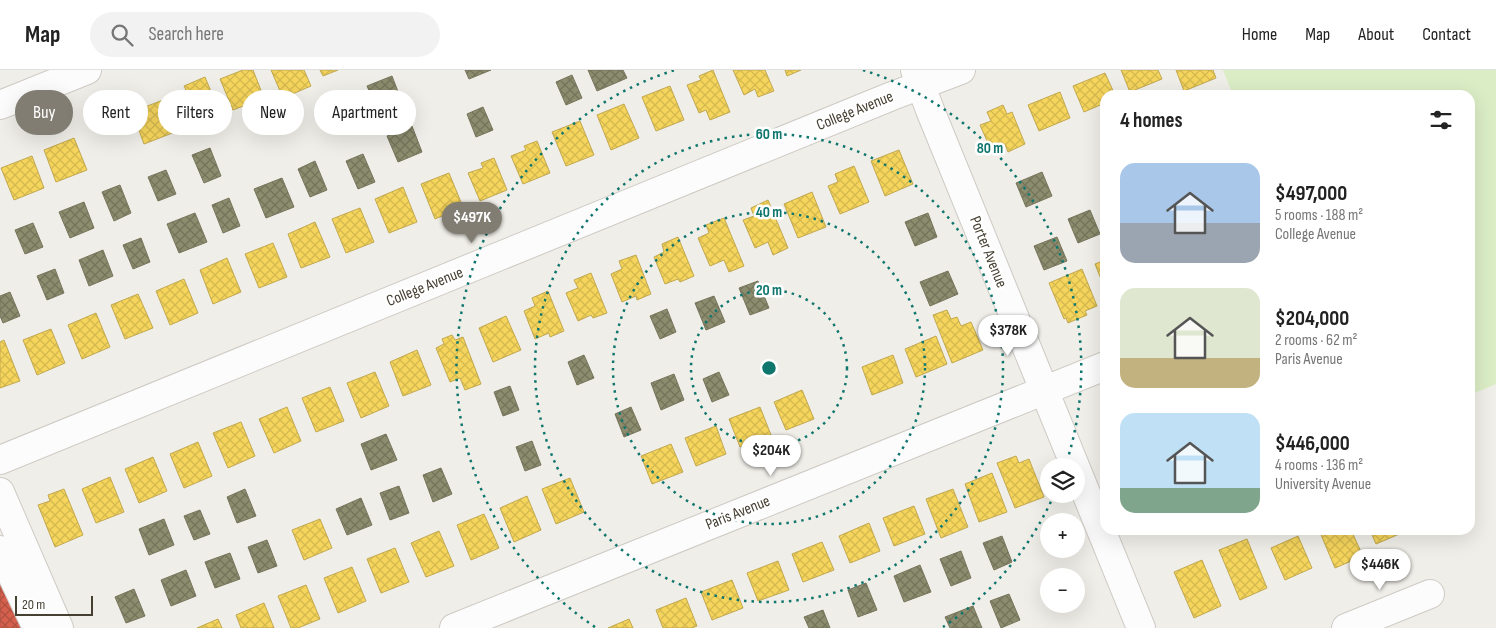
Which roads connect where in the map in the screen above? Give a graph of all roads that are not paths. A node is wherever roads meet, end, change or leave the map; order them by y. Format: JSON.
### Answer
{"nodes":[{"id":1,"x":87,"y":70,"type":"edge"},
{"id":2,"x":961,"y":70,"type":"edge"},
{"id":3,"x":918,"y":77,"type":"edge"},
{"id":4,"x":0,"y":105,"type":"edge"},
{"id":5,"x":1100,"y":368,"type":"edge"},
{"id":6,"x":1045,"y":390,"type":"junction"},
{"id":7,"x":0,"y":460,"type":"edge"},
{"id":8,"x":0,"y":492,"type":"edge"},
{"id":9,"x":1100,"y":526,"type":"edge"},
{"id":10,"x":1103,"y":535,"type":"edge"},
{"id":11,"x":0,"y":550,"type":"edge"},
{"id":12,"x":1430,"y":594,"type":"dead end"},
{"id":13,"x":37,"y":628,"type":"edge"},
{"id":14,"x":59,"y":628,"type":"edge"},
{"id":15,"x":454,"y":628,"type":"edge"},
{"id":16,"x":1141,"y":628,"type":"edge"},
{"id":17,"x":1346,"y":628,"type":"edge"}],
"edges":[{"from":1,"to":4,"type":"street"},
{"from":2,"to":3,"type":"street","name":"College Avenue"},
{"from":3,"to":6,"type":"street","name":"Porter Avenue"},
{"from":3,"to":7,"type":"street","name":"College Avenue"},
{"from":5,"to":6,"type":"street","name":"Paris Avenue"},
{"from":6,"to":9,"type":"street","name":"Porter Avenue"},
{"from":6,"to":15,"type":"street","name":"Paris Avenue"},
{"from":8,"to":14,"type":"street"},
{"from":10,"to":16,"type":"street","name":"Porter Avenue"},
{"from":11,"to":13,"type":"street"},
{"from":12,"to":17,"type":"street"}]}
